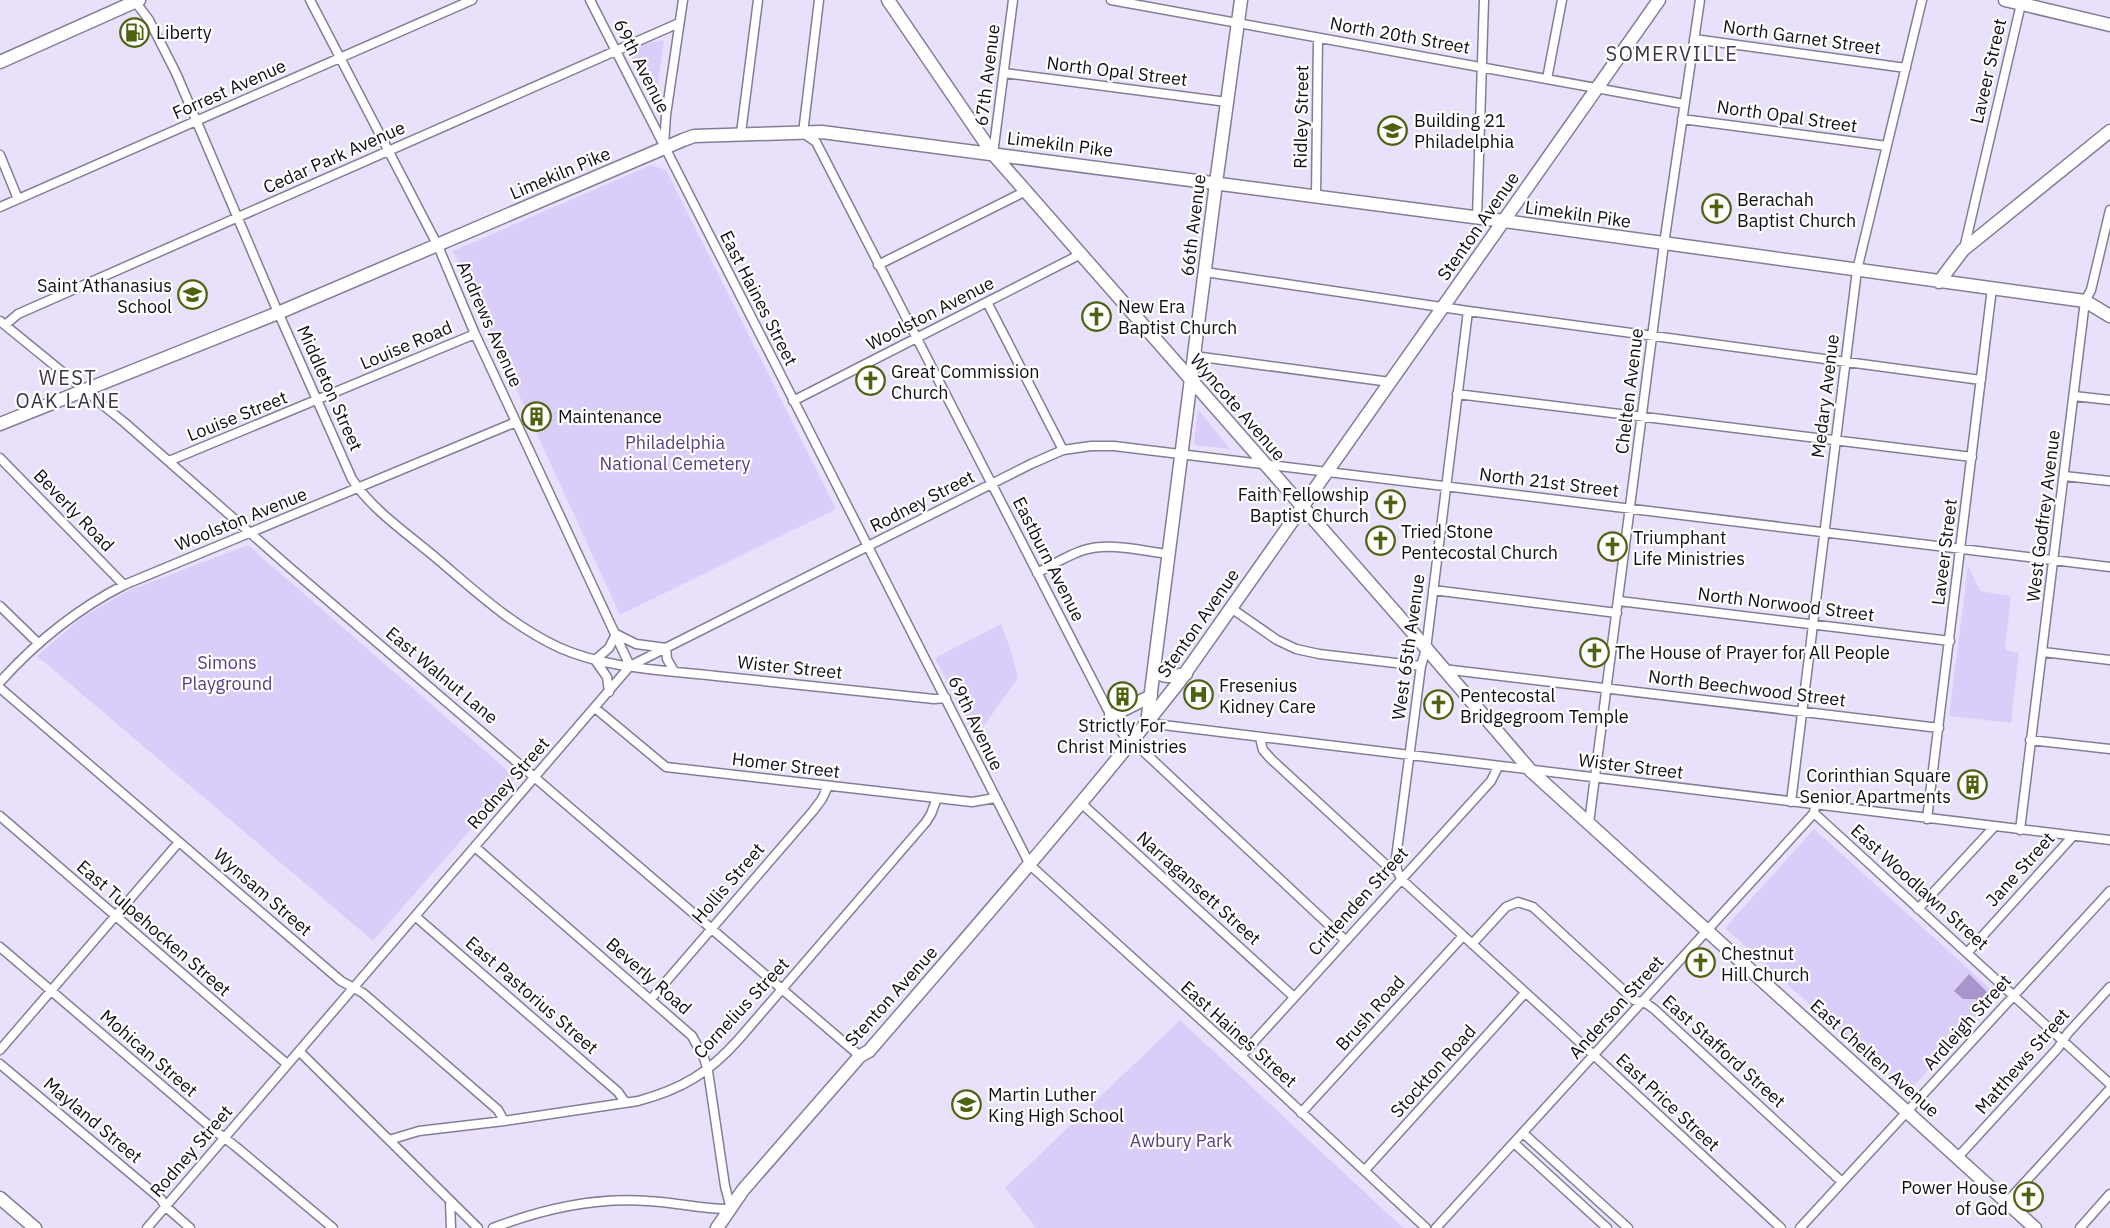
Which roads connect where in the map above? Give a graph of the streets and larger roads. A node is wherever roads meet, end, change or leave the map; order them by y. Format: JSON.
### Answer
{"nodes":[{"id":1,"x":136,"y":0,"type":"edge"},
{"id":2,"x":310,"y":0,"type":"edge"},
{"id":3,"x":472,"y":0,"type":"edge"},
{"id":4,"x":590,"y":0,"type":"edge"},
{"id":5,"x":682,"y":0,"type":"edge"},
{"id":6,"x":758,"y":0,"type":"edge"},
{"id":7,"x":819,"y":0,"type":"edge"},
{"id":8,"x":888,"y":0,"type":"edge"},
{"id":9,"x":1013,"y":0,"type":"edge"},
{"id":10,"x":1111,"y":0,"type":"edge"},
{"id":11,"x":1241,"y":0,"type":"edge"},
{"id":12,"x":1484,"y":0,"type":"edge"},
{"id":13,"x":1562,"y":0,"type":"edge"},
{"id":14,"x":1659,"y":0,"type":"edge"},
{"id":15,"x":1700,"y":0,"type":"edge"},
{"id":16,"x":1922,"y":0,"type":"edge"},
{"id":17,"x":2005,"y":0,"type":"edge"},
{"id":18,"x":2021,"y":4,"type":"junction"},
{"id":19,"x":680,"y":23,"type":"junction"},
{"id":20,"x":1238,"y":23,"type":"junction"},
{"id":21,"x":2110,"y":25,"type":"edge"},
{"id":22,"x":1318,"y":38,"type":"junction"},
{"id":23,"x":1694,"y":39,"type":"junction"},
{"id":24,"x":616,"y":51,"type":"junction"},
{"id":25,"x":341,"y":57,"type":"junction"},
{"id":26,"x":0,"y":62,"type":"edge"},
{"id":27,"x":1482,"y":68,"type":"junction"},
{"id":28,"x":1906,"y":68,"type":"junction"},
{"id":29,"x":1004,"y":73,"type":"junction"},
{"id":30,"x":1547,"y":79,"type":"junction"},
{"id":31,"x":1597,"y":89,"type":"junction"},
{"id":32,"x":1227,"y":102,"type":"junction"},
{"id":33,"x":1684,"y":104,"type":"junction"},
{"id":34,"x":1682,"y":119,"type":"junction"},
{"id":35,"x":196,"y":121,"type":"junction"},
{"id":36,"x":2110,"y":131,"type":"edge"},
{"id":37,"x":802,"y":132,"type":"junction"},
{"id":38,"x":741,"y":133,"type":"junction"},
{"id":39,"x":1887,"y":146,"type":"junction"},
{"id":40,"x":664,"y":148,"type":"junction"},
{"id":41,"x":389,"y":150,"type":"junction"},
{"id":42,"x":993,"y":154,"type":"junction"},
{"id":43,"x":0,"y":155,"type":"edge"},
{"id":44,"x":1216,"y":183,"type":"junction"},
{"id":45,"x":1026,"y":191,"type":"junction"},
{"id":46,"x":1316,"y":196,"type":"junction"},
{"id":47,"x":18,"y":199,"type":"junction"},
{"id":48,"x":0,"y":207,"type":"edge"},
{"id":49,"x":2110,"y":210,"type":"edge"},
{"id":50,"x":237,"y":217,"type":"junction"},
{"id":51,"x":1477,"y":218,"type":"junction"},
{"id":52,"x":1504,"y":221,"type":"junction"},
{"id":53,"x":1664,"y":244,"type":"junction"},
{"id":54,"x":438,"y":246,"type":"junction"},
{"id":55,"x":1963,"y":250,"type":"junction"},
{"id":56,"x":1082,"y":254,"type":"junction"},
{"id":57,"x":878,"y":265,"type":"junction"},
{"id":58,"x":1857,"y":270,"type":"junction"},
{"id":59,"x":1205,"y":272,"type":"junction"},
{"id":60,"x":1939,"y":282,"type":"junction"},
{"id":61,"x":1992,"y":288,"type":"junction"},
{"id":62,"x":987,"y":302,"type":"junction"},
{"id":63,"x":2085,"y":302,"type":"junction"},
{"id":64,"x":1443,"y":306,"type":"junction"},
{"id":65,"x":1468,"y":311,"type":"junction"},
{"id":66,"x":278,"y":313,"type":"junction"},
{"id":67,"x":2110,"y":316,"type":"edge"},
{"id":68,"x":2,"y":323,"type":"edge"},
{"id":69,"x":475,"y":334,"type":"junction"},
{"id":70,"x":1653,"y":336,"type":"junction"},
{"id":71,"x":917,"y":338,"type":"junction"},
{"id":72,"x":1194,"y":356,"type":"junction"},
{"id":73,"x":1845,"y":362,"type":"junction"},
{"id":74,"x":1191,"y":379,"type":"junction"},
{"id":75,"x":1981,"y":380,"type":"junction"},
{"id":76,"x":1390,"y":382,"type":"junction"},
{"id":77,"x":84,"y":390,"type":"junction"},
{"id":78,"x":1457,"y":394,"type":"junction"},
{"id":79,"x":2074,"y":396,"type":"junction"},
{"id":80,"x":793,"y":400,"type":"junction"},
{"id":81,"x":2110,"y":400,"type":"edge"},
{"id":82,"x":317,"y":401,"type":"junction"},
{"id":83,"x":1642,"y":417,"type":"junction"},
{"id":84,"x":516,"y":422,"type":"junction"},
{"id":85,"x":0,"y":424,"type":"edge"},
{"id":86,"x":1836,"y":440,"type":"junction"},
{"id":87,"x":1063,"y":450,"type":"junction"},
{"id":88,"x":1181,"y":455,"type":"junction"},
{"id":89,"x":1972,"y":457,"type":"junction"},
{"id":90,"x":0,"y":458,"type":"edge"},
{"id":91,"x":169,"y":461,"type":"junction"},
{"id":92,"x":1265,"y":464,"type":"junction"},
{"id":93,"x":1328,"y":472,"type":"junction"},
{"id":94,"x":2064,"y":476,"type":"junction"},
{"id":95,"x":2110,"y":481,"type":"edge"},
{"id":96,"x":991,"y":484,"type":"junction"},
{"id":97,"x":1446,"y":486,"type":"junction"},
{"id":98,"x":359,"y":489,"type":"junction"},
{"id":99,"x":1303,"y":508,"type":"junction"},
{"id":100,"x":1630,"y":508,"type":"junction"},
{"id":101,"x":1825,"y":532,"type":"junction"},
{"id":102,"x":250,"y":533,"type":"junction"},
{"id":103,"x":868,"y":547,"type":"junction"},
{"id":104,"x":1961,"y":549,"type":"junction"},
{"id":105,"x":1168,"y":554,"type":"junction"},
{"id":106,"x":2054,"y":560,"type":"junction"},
{"id":107,"x":2110,"y":567,"type":"edge"},
{"id":108,"x":1037,"y":573,"type":"junction"},
{"id":109,"x":124,"y":585,"type":"junction"},
{"id":110,"x":1433,"y":590,"type":"junction"},
{"id":111,"x":893,"y":595,"type":"joint"},
{"id":112,"x":1619,"y":601,"type":"junction"},
{"id":113,"x":0,"y":606,"type":"edge"},
{"id":114,"x":1231,"y":608,"type":"junction"},
{"id":115,"x":1617,"y":613,"type":"junction"},
{"id":116,"x":1814,"y":624,"type":"junction"},
{"id":117,"x":616,"y":634,"type":"junction"},
{"id":118,"x":1950,"y":641,"type":"junction"},
{"id":119,"x":38,"y":643,"type":"junction"},
{"id":120,"x":666,"y":648,"type":"junction"},
{"id":121,"x":1426,"y":649,"type":"junction"},
{"id":122,"x":2043,"y":652,"type":"junction"},
{"id":123,"x":595,"y":660,"type":"junction"},
{"id":124,"x":2110,"y":660,"type":"edge"},
{"id":125,"x":630,"y":666,"type":"junction"},
{"id":126,"x":1421,"y":666,"type":"junction"},
{"id":127,"x":1443,"y":669,"type":"junction"},
{"id":128,"x":1155,"y":670,"type":"junction"},
{"id":129,"x":674,"y":671,"type":"junction"},
{"id":130,"x":1185,"y":674,"type":"junction"},
{"id":131,"x":0,"y":682,"type":"edge"},
{"id":132,"x":0,"y":687,"type":"edge"},
{"id":133,"x":1608,"y":688,"type":"junction"},
{"id":134,"x":609,"y":692,"type":"junction"},
{"id":135,"x":1151,"y":696,"type":"junction"},
{"id":136,"x":946,"y":698,"type":"junction"},
{"id":137,"x":595,"y":708,"type":"junction"},
{"id":138,"x":1803,"y":712,"type":"junction"},
{"id":139,"x":1111,"y":716,"type":"junction"},
{"id":140,"x":1148,"y":723,"type":"junction"},
{"id":141,"x":1939,"y":728,"type":"junction"},
{"id":142,"x":1260,"y":738,"type":"junction"},
{"id":143,"x":2030,"y":740,"type":"junction"},
{"id":144,"x":1129,"y":743,"type":"junction"},
{"id":145,"x":2110,"y":749,"type":"edge"},
{"id":146,"x":1409,"y":756,"type":"junction"},
{"id":147,"x":1498,"y":767,"type":"junction"},
{"id":148,"x":1531,"y":771,"type":"junction"},
{"id":149,"x":535,"y":777,"type":"junction"},
{"id":150,"x":1595,"y":779,"type":"junction"},
{"id":151,"x":828,"y":786,"type":"junction"},
{"id":152,"x":937,"y":798,"type":"junction"},
{"id":153,"x":995,"y":798,"type":"junction"},
{"id":154,"x":1791,"y":802,"type":"junction"},
{"id":155,"x":1081,"y":803,"type":"junction"},
{"id":156,"x":1815,"y":809,"type":"junction"},
{"id":157,"x":0,"y":816,"type":"edge"},
{"id":158,"x":1927,"y":819,"type":"junction"},
{"id":159,"x":1589,"y":823,"type":"junction"},
{"id":160,"x":1994,"y":826,"type":"junction"},
{"id":161,"x":2020,"y":830,"type":"junction"},
{"id":162,"x":2073,"y":836,"type":"junction"},
{"id":163,"x":2110,"y":840,"type":"edge"},
{"id":164,"x":179,"y":842,"type":"junction"},
{"id":165,"x":475,"y":847,"type":"junction"},
{"id":166,"x":1030,"y":865,"type":"junction"},
{"id":167,"x":1397,"y":870,"type":"junction"},
{"id":168,"x":1401,"y":879,"type":"junction"},
{"id":169,"x":2110,"y":891,"type":"edge"},
{"id":170,"x":1918,"y":909,"type":"junction"},
{"id":171,"x":115,"y":916,"type":"junction"},
{"id":172,"x":415,"y":916,"type":"junction"},
{"id":173,"x":711,"y":928,"type":"junction"},
{"id":174,"x":1708,"y":930,"type":"junction"},
{"id":175,"x":1463,"y":936,"type":"junction"},
{"id":176,"x":1346,"y":940,"type":"junction"},
{"id":177,"x":1472,"y":944,"type":"junction"},
{"id":178,"x":0,"y":947,"type":"edge"},
{"id":179,"x":1968,"y":952,"type":"junction"},
{"id":180,"x":2110,"y":987,"type":"edge"},
{"id":181,"x":353,"y":988,"type":"junction"},
{"id":182,"x":782,"y":989,"type":"junction"},
{"id":183,"x":51,"y":990,"type":"junction"},
{"id":184,"x":1525,"y":993,"type":"junction"},
{"id":185,"x":2013,"y":996,"type":"junction"},
{"id":186,"x":1294,"y":997,"type":"junction"},
{"id":187,"x":651,"y":999,"type":"junction"},
{"id":188,"x":1642,"y":1003,"type":"junction"},
{"id":189,"x":2063,"y":1041,"type":"junction"},
{"id":190,"x":0,"y":1050,"type":"edge"},
{"id":191,"x":299,"y":1051,"type":"junction"},
{"id":192,"x":860,"y":1056,"type":"junction"},
{"id":193,"x":1241,"y":1056,"type":"junction"},
{"id":194,"x":1593,"y":1056,"type":"junction"},
{"id":195,"x":0,"y":1064,"type":"edge"},
{"id":196,"x":287,"y":1064,"type":"junction"},
{"id":197,"x":708,"y":1071,"type":"junction"},
{"id":198,"x":2108,"y":1078,"type":"edge"},
{"id":199,"x":2110,"y":1089,"type":"edge"},
{"id":200,"x":625,"y":1102,"type":"junction"},
{"id":201,"x":1908,"y":1112,"type":"junction"},
{"id":202,"x":1301,"y":1113,"type":"junction"},
{"id":203,"x":504,"y":1121,"type":"junction"},
{"id":204,"x":1523,"y":1133,"type":"junction"},
{"id":205,"x":224,"y":1138,"type":"junction"},
{"id":206,"x":389,"y":1140,"type":"junction"},
{"id":207,"x":1514,"y":1143,"type":"junction"},
{"id":208,"x":1958,"y":1157,"type":"junction"},
{"id":209,"x":1365,"y":1170,"type":"junction"},
{"id":210,"x":1842,"y":1182,"type":"junction"},
{"id":211,"x":2110,"y":1194,"type":"edge"},
{"id":212,"x":0,"y":1198,"type":"edge"},
{"id":213,"x":450,"y":1200,"type":"junction"},
{"id":214,"x":2007,"y":1202,"type":"junction"},
{"id":215,"x":165,"y":1206,"type":"junction"},
{"id":216,"x":731,"y":1209,"type":"junction"},
{"id":217,"x":516,"y":1224,"type":"edge"},
{"id":218,"x":35,"y":1228,"type":"edge"},
{"id":219,"x":147,"y":1228,"type":"edge"},
{"id":220,"x":190,"y":1228,"type":"edge"},
{"id":221,"x":333,"y":1228,"type":"edge"},
{"id":222,"x":451,"y":1228,"type":"edge"},
{"id":223,"x":478,"y":1228,"type":"edge"},
{"id":224,"x":493,"y":1228,"type":"edge"},
{"id":225,"x":717,"y":1228,"type":"edge"},
{"id":226,"x":1426,"y":1228,"type":"edge"},
{"id":227,"x":1437,"y":1228,"type":"edge"},
{"id":228,"x":1607,"y":1228,"type":"edge"},
{"id":229,"x":1628,"y":1228,"type":"edge"},
{"id":230,"x":1781,"y":1228,"type":"edge"},
{"id":231,"x":1800,"y":1228,"type":"edge"},
{"id":232,"x":2035,"y":1228,"type":"edge"},
{"id":233,"x":2080,"y":1228,"type":"edge"}],
"edges":[{"from":1,"to":26,"type":"street"},
{"from":1,"to":35,"type":"street","name":"Middleton Street"},
{"from":2,"to":25,"type":"street","name":"Andrews Avenue"},
{"from":3,"to":25,"type":"street","name":"Forrest Avenue"},
{"from":4,"to":24,"type":"street","name":"69th Avenue"},
{"from":5,"to":19,"type":"street"},
{"from":6,"to":38,"type":"street"},
{"from":7,"to":37,"type":"street"},
{"from":8,"to":42,"type":"street","name":"Wyncote Avenue"},
{"from":9,"to":29,"type":"street","name":"67th Avenue"},
{"from":10,"to":20,"type":"street","name":"North 20th Street"},
{"from":11,"to":20,"type":"street","name":"66th Avenue"},
{"from":12,"to":27,"type":"street"},
{"from":13,"to":30,"type":"street"},
{"from":14,"to":31,"type":"street","name":"Stenton Avenue"},
{"from":15,"to":23,"type":"street","name":"Chelten Avenue"},
{"from":16,"to":28,"type":"street","name":"Medary Avenue"},
{"from":17,"to":18,"type":"street"},
{"from":18,"to":21,"type":"street"},
{"from":18,"to":55,"type":"street","name":"Laveer Street"},
{"from":19,"to":24,"type":"street","name":"Cedar Park Avenue"},
{"from":19,"to":40,"type":"street"},
{"from":20,"to":22,"type":"street","name":"North 20th Street"},
{"from":20,"to":32,"type":"street","name":"66th Avenue"},
{"from":22,"to":27,"type":"street","name":"North 20th Street"},
{"from":22,"to":46,"type":"street","name":"Ridley Street"},
{"from":23,"to":28,"type":"street","name":"North Garnet Street"},
{"from":23,"to":33,"type":"street","name":"Chelten Avenue"},
{"from":24,"to":40,"type":"street","name":"69th Avenue"},
{"from":24,"to":41,"type":"street","name":"Cedar Park Avenue"},
{"from":25,"to":35,"type":"street","name":"Forrest Avenue"},
{"from":25,"to":41,"type":"street","name":"Andrews Avenue"},
{"from":27,"to":30,"type":"street","name":"North 20th Street"},
{"from":27,"to":51,"type":"street"},
{"from":28,"to":39,"type":"street","name":"Medary Avenue"},
{"from":29,"to":32,"type":"street","name":"North Opal Street"},
{"from":29,"to":42,"type":"street","name":"67th Avenue"},
{"from":30,"to":31,"type":"street","name":"North 20th Street"},
{"from":31,"to":33,"type":"street","name":"North 20th Street"},
{"from":31,"to":52,"type":"street","name":"Stenton Avenue"},
{"from":32,"to":44,"type":"street","name":"66th Avenue"},
{"from":33,"to":34,"type":"street","name":"Chelten Avenue"},
{"from":34,"to":39,"type":"street","name":"North Opal Street"},
{"from":34,"to":53,"type":"street","name":"Chelten Avenue"},
{"from":35,"to":47,"type":"street","name":"Forrest Avenue"},
{"from":35,"to":50,"type":"street","name":"Middleton Street"},
{"from":36,"to":55,"type":"street"},
{"from":37,"to":38,"type":"street","name":"Limekiln Pike"},
{"from":37,"to":42,"type":"street","name":"Limekiln Pike"},
{"from":37,"to":57,"type":"street","name":"Eastburn Avenue"},
{"from":38,"to":40,"type":"street","name":"Limekiln Pike"},
{"from":39,"to":58,"type":"street","name":"Medary Avenue"},
{"from":40,"to":54,"type":"street","name":"Limekiln Pike"},
{"from":40,"to":80,"type":"street","name":"East Haines Street"},
{"from":41,"to":50,"type":"street","name":"Cedar Park Avenue"},
{"from":41,"to":54,"type":"street","name":"Andrews Avenue"},
{"from":42,"to":44,"type":"street","name":"Limekiln Pike"},
{"from":42,"to":45,"type":"street","name":"Wyncote Avenue"},
{"from":43,"to":47,"type":"street"},
{"from":44,"to":46,"type":"street","name":"Limekiln Pike"},
{"from":44,"to":59,"type":"street","name":"66th Avenue"},
{"from":45,"to":56,"type":"street","name":"Wyncote Avenue"},
{"from":45,"to":57,"type":"street"},
{"from":46,"to":51,"type":"street","name":"Limekiln Pike"},
{"from":47,"to":48,"type":"street","name":"Forrest Avenue"},
{"from":49,"to":63,"type":"street","name":"West Godfrey Avenue"},
{"from":50,"to":66,"type":"street","name":"Middleton Street"},
{"from":50,"to":68,"type":"street","name":"Cedar Park Avenue"},
{"from":51,"to":52,"type":"street","name":"Limekiln Pike"},
{"from":52,"to":53,"type":"street","name":"Limekiln Pike"},
{"from":52,"to":64,"type":"street","name":"Stenton Avenue"},
{"from":53,"to":58,"type":"street","name":"Limekiln Pike"},
{"from":53,"to":70,"type":"street","name":"Chelten Avenue"},
{"from":54,"to":66,"type":"street","name":"Limekiln Pike"},
{"from":54,"to":69,"type":"street","name":"Andrews Avenue"},
{"from":55,"to":60,"type":"street"},
{"from":56,"to":62,"type":"street","name":"Woolston Avenue"},
{"from":56,"to":74,"type":"street","name":"Wyncote Avenue"},
{"from":57,"to":71,"type":"street","name":"Eastburn Avenue"},
{"from":58,"to":60,"type":"street","name":"Limekiln Pike"},
{"from":58,"to":73,"type":"street","name":"Medary Avenue"},
{"from":59,"to":64,"type":"street"},
{"from":59,"to":72,"type":"street","name":"66th Avenue"},
{"from":60,"to":61,"type":"street"},
{"from":61,"to":63,"type":"street"},
{"from":61,"to":75,"type":"street","name":"Laveer Street"},
{"from":62,"to":71,"type":"street","name":"Woolston Avenue"},
{"from":62,"to":87,"type":"street"},
{"from":63,"to":67,"type":"street"},
{"from":63,"to":79,"type":"street","name":"West Godfrey Avenue"},
{"from":64,"to":65,"type":"street"},
{"from":64,"to":76,"type":"street","name":"Stenton Avenue"},
{"from":65,"to":70,"type":"street"},
{"from":65,"to":78,"type":"street","name":"West 65th Avenue"},
{"from":66,"to":77,"type":"street","name":"Limekiln Pike"},
{"from":66,"to":82,"type":"street","name":"Middleton Street"},
{"from":68,"to":77,"type":"street","name":"East Walnut Lane"},
{"from":69,"to":82,"type":"street","name":"Louise Road"},
{"from":69,"to":84,"type":"street","name":"Andrews Avenue"},
{"from":70,"to":73,"type":"street"},
{"from":70,"to":83,"type":"street","name":"Chelten Avenue"},
{"from":71,"to":80,"type":"street","name":"Woolston Avenue"},
{"from":71,"to":96,"type":"street","name":"Eastburn Avenue"},
{"from":72,"to":74,"type":"street","name":"66th Avenue"},
{"from":72,"to":76,"type":"street"},
{"from":73,"to":75,"type":"street"},
{"from":73,"to":86,"type":"street","name":"Medary Avenue"},
{"from":74,"to":88,"type":"street","name":"66th Avenue"},
{"from":74,"to":92,"type":"street","name":"Wyncote Avenue"},
{"from":75,"to":89,"type":"street","name":"Laveer Street"},
{"from":76,"to":93,"type":"street","name":"Stenton Avenue"},
{"from":77,"to":85,"type":"street","name":"Limekiln Pike"},
{"from":77,"to":91,"type":"street","name":"East Walnut Lane"},
{"from":78,"to":83,"type":"street"},
{"from":78,"to":97,"type":"street","name":"West 65th Avenue"},
{"from":79,"to":81,"type":"street"},
{"from":79,"to":94,"type":"street","name":"West Godfrey Avenue"},
{"from":80,"to":103,"type":"street","name":"East Haines Street"},
{"from":82,"to":91,"type":"street","name":"Louise Street"},
{"from":82,"to":98,"type":"street","name":"Middleton Street"},
{"from":83,"to":86,"type":"street"},
{"from":83,"to":100,"type":"street","name":"Chelten Avenue"},
{"from":84,"to":98,"type":"street","name":"Woolston Avenue"},
{"from":84,"to":117,"type":"street","name":"Andrews Avenue"},
{"from":86,"to":89,"type":"street"},
{"from":86,"to":101,"type":"street","name":"Medary Avenue"},
{"from":87,"to":88,"type":"street","name":"North 21st Street"},
{"from":87,"to":96,"type":"street","name":"North 21st Street"},
{"from":88,"to":92,"type":"street","name":"North 21st Street"},
{"from":88,"to":105,"type":"street","name":"66th Avenue"},
{"from":89,"to":104,"type":"street","name":"Laveer Street"},
{"from":90,"to":109,"type":"street","name":"Beverly Road"},
{"from":91,"to":102,"type":"street","name":"East Walnut Lane"},
{"from":92,"to":93,"type":"street","name":"North 21st Street"},
{"from":92,"to":99,"type":"street","name":"Wyncote Avenue"},
{"from":93,"to":97,"type":"street","name":"North 21st Street"},
{"from":93,"to":99,"type":"street","name":"Stenton Avenue"},
{"from":94,"to":95,"type":"street"},
{"from":94,"to":106,"type":"street","name":"West Godfrey Avenue"},
{"from":96,"to":103,"type":"street","name":"Rodney Street"},
{"from":96,"to":108,"type":"street","name":"Eastburn Avenue"},
{"from":97,"to":100,"type":"street","name":"North 21st Street"},
{"from":97,"to":110,"type":"street","name":"West 65th Avenue"},
{"from":98,"to":102,"type":"street","name":"Woolston Avenue"},
{"from":98,"to":123,"type":"street","name":"Middleton Street"},
{"from":99,"to":114,"type":"street","name":"Stenton Avenue"},
{"from":99,"to":121,"type":"street","name":"Wyncote Avenue"},
{"from":100,"to":101,"type":"street","name":"North 21st Street"},
{"from":100,"to":112,"type":"street","name":"Chelten Avenue"},
{"from":101,"to":104,"type":"street","name":"North 21st Street"},
{"from":101,"to":116,"type":"street","name":"Medary Avenue"},
{"from":102,"to":109,"type":"street","name":"Woolston Avenue"},
{"from":102,"to":149,"type":"street","name":"East Walnut Lane"},
{"from":103,"to":111,"type":"street","name":"East Haines Street"},
{"from":103,"to":120,"type":"street","name":"Rodney Street"},
{"from":104,"to":106,"type":"street","name":"North 21st Street"},
{"from":104,"to":118,"type":"street","name":"Laveer Street"},
{"from":105,"to":108,"type":"street"},
{"from":105,"to":128,"type":"street","name":"66th Avenue"},
{"from":106,"to":107,"type":"street","name":"North 21st Street"},
{"from":106,"to":122,"type":"street","name":"West Godfrey Avenue"},
{"from":108,"to":139,"type":"street","name":"Eastburn Avenue"},
{"from":109,"to":119,"type":"street","name":"Woolston Avenue"},
{"from":110,"to":115,"type":"street"},
{"from":110,"to":121,"type":"street","name":"West 65th Avenue"},
{"from":111,"to":136,"type":"street","name":"69th Avenue"},
{"from":112,"to":115,"type":"street","name":"Chelten Avenue"},
{"from":112,"to":116,"type":"street","name":"North Norwood Street"},
{"from":113,"to":119,"type":"street"},
{"from":114,"to":126,"type":"street"},
{"from":114,"to":130,"type":"street","name":"Stenton Avenue"},
{"from":115,"to":133,"type":"street","name":"Chelten Avenue"},
{"from":116,"to":118,"type":"street","name":"North Norwood Street"},
{"from":116,"to":138,"type":"street","name":"Medary Avenue"},
{"from":117,"to":120,"type":"street"},
{"from":117,"to":123,"type":"street"},
{"from":117,"to":125,"type":"street","name":"Andrews Avenue"},
{"from":118,"to":141,"type":"street","name":"Laveer Street"},
{"from":119,"to":131,"type":"street","name":"Woolston Avenue"},
{"from":120,"to":125,"type":"street","name":"Rodney Street"},
{"from":120,"to":129,"type":"street"},
{"from":121,"to":126,"type":"street","name":"West 65th Avenue"},
{"from":121,"to":127,"type":"street","name":"Wyncote Avenue"},
{"from":122,"to":124,"type":"street"},
{"from":122,"to":143,"type":"street","name":"West Godfrey Avenue"},
{"from":123,"to":125,"type":"street","name":"Middleton Street"},
{"from":123,"to":134,"type":"street"},
{"from":125,"to":129,"type":"street","name":"Wister Street"},
{"from":125,"to":134,"type":"street","name":"Rodney Street"},
{"from":126,"to":146,"type":"street","name":"West 65th Avenue"},
{"from":127,"to":133,"type":"street","name":"North Beechwood Street"},
{"from":127,"to":148,"type":"street","name":"Wyncote Avenue"},
{"from":128,"to":130,"type":"street"},
{"from":128,"to":135,"type":"street","name":"66th Avenue"},
{"from":129,"to":136,"type":"street","name":"Wister Street"},
{"from":130,"to":140,"type":"street","name":"Stenton Avenue"},
{"from":132,"to":164,"type":"street","name":"Wynsam Street"},
{"from":133,"to":138,"type":"street","name":"North Beechwood Street"},
{"from":133,"to":150,"type":"street","name":"Chelten Avenue"},
{"from":134,"to":137,"type":"street","name":"Rodney Street"},
{"from":135,"to":139,"type":"street"},
{"from":135,"to":140,"type":"street","name":"66th Avenue"},
{"from":136,"to":153,"type":"street","name":"69th Avenue"},
{"from":137,"to":149,"type":"street","name":"Rodney Street"},
{"from":137,"to":151,"type":"street","name":"Homer Street"},
{"from":138,"to":141,"type":"street","name":"North Beechwood Street"},
{"from":138,"to":154,"type":"street","name":"Medary Avenue"},
{"from":139,"to":144,"type":"street","name":"Eastburn Avenue"},
{"from":140,"to":142,"type":"street","name":"Wister Street"},
{"from":140,"to":144,"type":"street","name":"Stenton Avenue"},
{"from":141,"to":158,"type":"street","name":"Laveer Street"},
{"from":142,"to":146,"type":"street","name":"Wister Street"},
{"from":142,"to":167,"type":"street"},
{"from":143,"to":145,"type":"street"},
{"from":143,"to":161,"type":"street","name":"West Godfrey Avenue"},
{"from":144,"to":155,"type":"street","name":"Stenton Avenue"},
{"from":144,"to":176,"type":"street","name":"Eastburn Avenue"},
{"from":146,"to":147,"type":"street","name":"Wister Street"},
{"from":146,"to":167,"type":"street","name":"West 65th Avenue"},
{"from":147,"to":148,"type":"street","name":"Wister Street"},
{"from":147,"to":168,"type":"street","name":"Crittenden Street"},
{"from":148,"to":150,"type":"street","name":"Wister Street"},
{"from":148,"to":159,"type":"street","name":"East Chelten Avenue"},
{"from":149,"to":165,"type":"street","name":"Rodney Street"},
{"from":149,"to":173,"type":"street","name":"East Walnut Lane"},
{"from":150,"to":154,"type":"street","name":"Wister Street"},
{"from":150,"to":159,"type":"street","name":"Chelten Avenue"},
{"from":151,"to":152,"type":"street","name":"Homer Street"},
{"from":151,"to":173,"type":"street","name":"Hollis Street"},
{"from":152,"to":153,"type":"street","name":"Homer Street"},
{"from":152,"to":182,"type":"street","name":"Cornelius Street"},
{"from":153,"to":166,"type":"street","name":"69th Avenue"},
{"from":154,"to":156,"type":"street","name":"Wister Street"},
{"from":155,"to":166,"type":"street","name":"Stenton Avenue"},
{"from":155,"to":186,"type":"street","name":"Narragansett Street"},
{"from":156,"to":158,"type":"street","name":"Wister Street"},
{"from":156,"to":170,"type":"street","name":"East Woodlawn Street"},
{"from":156,"to":174,"type":"street","name":"Anderson Street"},
{"from":157,"to":171,"type":"street","name":"East Tulpehocken Street"},
{"from":158,"to":160,"type":"street","name":"Wister Street"},
{"from":159,"to":174,"type":"street","name":"East Chelten Avenue"},
{"from":160,"to":161,"type":"street","name":"Wister Street"},
{"from":160,"to":170,"type":"street"},
{"from":161,"to":162,"type":"street","name":"Wister Street"},
{"from":162,"to":163,"type":"street","name":"Wister Street"},
{"from":162,"to":179,"type":"street","name":"Jane Street"},
{"from":164,"to":171,"type":"street"},
{"from":164,"to":181,"type":"street","name":"Wynsam Street"},
{"from":165,"to":172,"type":"street","name":"Rodney Street"},
{"from":165,"to":187,"type":"street","name":"Beverly Road"},
{"from":166,"to":192,"type":"street","name":"Stenton Avenue"},
{"from":166,"to":193,"type":"street","name":"East Haines Street"},
{"from":167,"to":168,"type":"street","name":"West 65th Avenue"},
{"from":168,"to":175,"type":"street","name":"East Price Street"},
{"from":168,"to":176,"type":"street","name":"Crittenden Street"},
{"from":169,"to":185,"type":"street","name":"Ardleigh Street"},
{"from":170,"to":179,"type":"street","name":"East Woodlawn Street"},
{"from":171,"to":183,"type":"street"},
{"from":171,"to":196,"type":"street","name":"East Tulpehocken Street"},
{"from":172,"to":181,"type":"street","name":"Rodney Street"},
{"from":172,"to":200,"type":"street","name":"East Pastorius Street"},
{"from":173,"to":182,"type":"street","name":"East Walnut Lane"},
{"from":173,"to":187,"type":"street","name":"Hollis Street"},
{"from":174,"to":188,"type":"street","name":"Anderson Street"},
{"from":174,"to":201,"type":"street","name":"East Chelten Avenue"},
{"from":175,"to":177,"type":"street","name":"East Price Street"},
{"from":175,"to":202,"type":"street","name":"Brush Road"},
{"from":176,"to":186,"type":"street","name":"Crittenden Street"},
{"from":177,"to":184,"type":"street","name":"East Price Street"},
{"from":177,"to":188,"type":"street","name":"East Stafford Street"},
{"from":178,"to":183,"type":"street","name":"Mohican Street"},
{"from":179,"to":185,"type":"street","name":"East Woodlawn Street"},
{"from":180,"to":189,"type":"street","name":"Matthews Street"},
{"from":181,"to":191,"type":"street","name":"Rodney Street"},
{"from":181,"to":203,"type":"street","name":"Wynsam Street"},
{"from":182,"to":192,"type":"street","name":"East Walnut Lane"},
{"from":182,"to":197,"type":"street","name":"Cornelius Street"},
{"from":183,"to":190,"type":"street"},
{"from":183,"to":205,"type":"street","name":"Mohican Street"},
{"from":184,"to":194,"type":"street","name":"East Price Street"},
{"from":184,"to":209,"type":"street","name":"Stockton Road"},
{"from":185,"to":189,"type":"street","name":"East Woodlawn Street"},
{"from":185,"to":201,"type":"street","name":"Ardleigh Street"},
{"from":186,"to":193,"type":"street","name":"Crittenden Street"},
{"from":187,"to":197,"type":"street","name":"Beverly Road"},
{"from":188,"to":194,"type":"street","name":"Anderson Street"},
{"from":188,"to":210,"type":"street","name":"East Stafford Street"},
{"from":189,"to":198,"type":"street","name":"East Woodlawn Street"},
{"from":189,"to":208,"type":"street","name":"Matthews Street"},
{"from":191,"to":196,"type":"street","name":"Rodney Street"},
{"from":191,"to":206,"type":"street"},
{"from":192,"to":216,"type":"street","name":"Stenton Avenue"},
{"from":193,"to":202,"type":"street","name":"East Haines Street"},
{"from":194,"to":204,"type":"street","name":"Anderson Street"},
{"from":194,"to":230,"type":"street","name":"East Price Street"},
{"from":195,"to":215,"type":"street","name":"Mayland Street"},
{"from":196,"to":205,"type":"street","name":"Rodney Street"},
{"from":197,"to":200,"type":"street","name":"Cornelius Street"},
{"from":197,"to":216,"type":"street","name":"Beverly Road"},
{"from":199,"to":214,"type":"street"},
{"from":200,"to":203,"type":"street","name":"Cornelius Street"},
{"from":201,"to":208,"type":"street","name":"East Chelten Avenue"},
{"from":201,"to":210,"type":"street","name":"Ardleigh Street"},
{"from":202,"to":209,"type":"street","name":"East Haines Street"},
{"from":203,"to":206,"type":"street","name":"Cornelius Street"},
{"from":204,"to":207,"type":"street","name":"Anderson Street"},
{"from":204,"to":229,"type":"street"},
{"from":205,"to":215,"type":"street","name":"Rodney Street"},
{"from":205,"to":221,"type":"street","name":"Mohican Street"},
{"from":206,"to":213,"type":"street"},
{"from":207,"to":227,"type":"street","name":"Anderson Street"},
{"from":207,"to":228,"type":"street"},
{"from":208,"to":214,"type":"street","name":"East Chelten Avenue"},
{"from":209,"to":226,"type":"street","name":"East Haines Street"},
{"from":210,"to":231,"type":"street","name":"Ardleigh Street"},
{"from":211,"to":233,"type":"street"},
{"from":212,"to":218,"type":"street"},
{"from":213,"to":222,"type":"street"},
{"from":213,"to":223,"type":"street"},
{"from":214,"to":232,"type":"street","name":"East Chelten Avenue"},
{"from":215,"to":219,"type":"street","name":"Rodney Street"},
{"from":215,"to":220,"type":"street","name":"Mayland Street"},
{"from":216,"to":217,"type":"street"},
{"from":216,"to":225,"type":"street","name":"Stenton Avenue"},
{"from":217,"to":224,"type":"street"}]}
